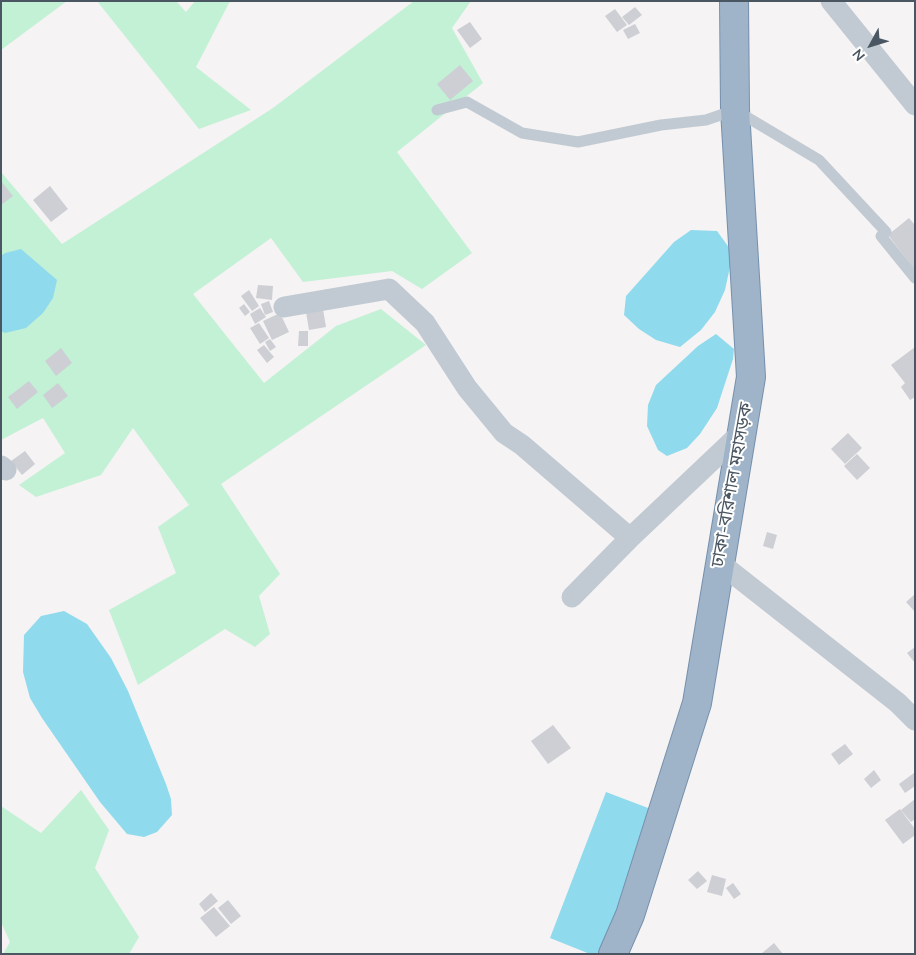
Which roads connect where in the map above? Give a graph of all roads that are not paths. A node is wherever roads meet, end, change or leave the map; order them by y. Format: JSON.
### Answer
{"nodes":[{"id":1,"x":734,"y":1,"type":"edge"},
{"id":2,"x":831,"y":1,"type":"edge"},
{"id":3,"x":915,"y":105,"type":"edge"},
{"id":4,"x":438,"y":110,"type":"dead end"},
{"id":5,"x":735,"y":110,"type":"junction"},
{"id":6,"x":915,"y":278,"type":"edge"},
{"id":7,"x":284,"y":307,"type":"dead end"},
{"id":8,"x":743,"y":423,"type":"junction"},
{"id":9,"x":630,"y":538,"type":"junction"},
{"id":10,"x":720,"y":563,"type":"junction"},
{"id":11,"x":572,"y":597,"type":"dead end"},
{"id":12,"x":915,"y":720,"type":"edge"},
{"id":13,"x":613,"y":954,"type":"edge"}],
"edges":[{"from":1,"to":5,"type":"highway","name":"ঢাকা-বরিশাল মহাসড়ক"},
{"from":2,"to":3,"type":"street"},
{"from":4,"to":5,"type":"lane"},
{"from":5,"to":6,"type":"lane"},
{"from":5,"to":8,"type":"highway","name":"ঢাকা-বরিশাল মহাসড়ক"},
{"from":7,"to":9,"type":"street"},
{"from":8,"to":9,"type":"street"},
{"from":8,"to":10,"type":"highway","name":"ঢাকা-বরিশাল মহাসড়ক"},
{"from":9,"to":11,"type":"street"},
{"from":10,"to":12,"type":"street"},
{"from":10,"to":13,"type":"highway","name":"ঢাকা-বরিশাল মহাসড়ক"}]}
